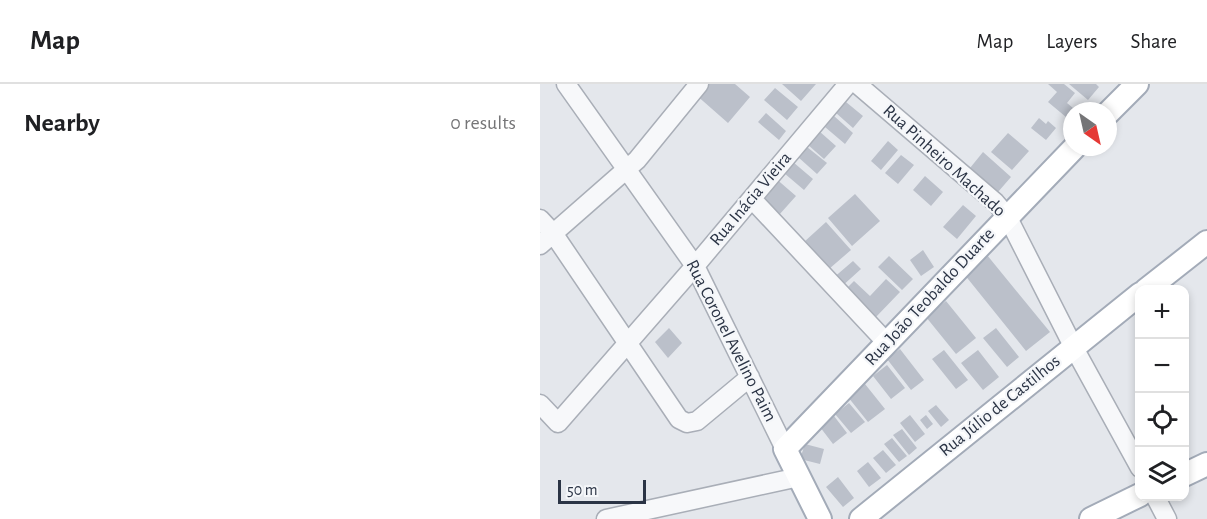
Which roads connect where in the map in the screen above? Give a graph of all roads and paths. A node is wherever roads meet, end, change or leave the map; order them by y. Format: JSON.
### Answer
{"nodes":[{"id":1,"x":566,"y":84,"type":"edge"},
{"id":2,"x":699,"y":84,"type":"edge"},
{"id":3,"x":848,"y":84,"type":"edge"},
{"id":4,"x":857,"y":84,"type":"edge"},
{"id":5,"x":1137,"y":84,"type":"edge"},
{"id":6,"x":1117,"y":104,"type":"edge"},
{"id":7,"x":1066,"y":156,"type":"edge"},
{"id":8,"x":627,"y":170,"type":"junction"},
{"id":9,"x":752,"y":199,"type":"junction"},
{"id":10,"x":1007,"y":216,"type":"junction"},
{"id":11,"x":540,"y":219,"type":"edge"},
{"id":12,"x":546,"y":239,"type":"edge"},
{"id":13,"x":1207,"y":242,"type":"edge"},
{"id":14,"x":695,"y":266,"type":"junction"},
{"id":15,"x":1152,"y":285,"type":"edge"},
{"id":16,"x":1135,"y":298,"type":"edge"},
{"id":17,"x":628,"y":343,"type":"junction"},
{"id":18,"x":887,"y":343,"type":"junction"},
{"id":19,"x":1073,"y":346,"type":"junction"},
{"id":20,"x":750,"y":377,"type":"junction"},
{"id":21,"x":540,"y":404,"type":"edge"},
{"id":22,"x":785,"y":449,"type":"junction"},
{"id":23,"x":1135,"y":459,"type":"edge"},
{"id":24,"x":1207,"y":464,"type":"edge"},
{"id":25,"x":1189,"y":473,"type":"edge"},
{"id":26,"x":800,"y":477,"type":"junction"},
{"id":27,"x":1135,"y":497,"type":"edge"},
{"id":28,"x":1158,"y":501,"type":"edge"},
{"id":29,"x":606,"y":519,"type":"edge"},
{"id":30,"x":820,"y":519,"type":"edge"},
{"id":31,"x":861,"y":519,"type":"edge"},
{"id":32,"x":1091,"y":519,"type":"edge"},
{"id":33,"x":1167,"y":519,"type":"edge"}],
"edges":[{"from":1,"to":8,"type":"street","name":"Rua Coronel Avelino Paim"},
{"from":2,"to":8,"type":"street"},
{"from":3,"to":9,"type":"street","name":"Rua Inácia Vieira"},
{"from":4,"to":10,"type":"street","name":"Rua Pinheiro Machado"},
{"from":5,"to":6,"type":"main road"},
{"from":7,"to":10,"type":"main road","name":"Rua João Teobaldo Duarte"},
{"from":8,"to":12,"type":"street"},
{"from":8,"to":14,"type":"street","name":"Rua Coronel Avelino Paim"},
{"from":9,"to":14,"type":"street","name":"Rua Inácia Vieira"},
{"from":9,"to":18,"type":"street"},
{"from":10,"to":18,"type":"main road","name":"Rua João Teobaldo Duarte"},
{"from":10,"to":19,"type":"street","name":"Rua Pinheiro Machado"},
{"from":11,"to":12,"type":"street"},
{"from":12,"to":17,"type":"street"},
{"from":13,"to":15,"type":"main road"},
{"from":14,"to":17,"type":"street","name":"Rua Inácia Vieira"},
{"from":14,"to":20,"type":"street","name":"Rua Coronel Avelino Paim"},
{"from":16,"to":19,"type":"main road","name":"Rua Júlio de Castilhos"},
{"from":17,"to":20,"type":"street"},
{"from":17,"to":21,"type":"street","name":"Rua Inácia Vieira"},
{"from":18,"to":22,"type":"main road","name":"Rua João Teobaldo Duarte"},
{"from":19,"to":23,"type":"street","name":"Rua Pinheiro Machado"},
{"from":19,"to":31,"type":"main road","name":"Rua Júlio de Castilhos"},
{"from":20,"to":22,"type":"street","name":"Rua Coronel Avelino Paim"},
{"from":22,"to":26,"type":"main road","name":"Rua Coronel Avelino Paim"},
{"from":24,"to":25,"type":"main road"},
{"from":26,"to":29,"type":"street"},
{"from":26,"to":30,"type":"main road","name":"Rua Coronel Avelino Paim"},
{"from":27,"to":32,"type":"main road"},
{"from":28,"to":33,"type":"street"}]}
